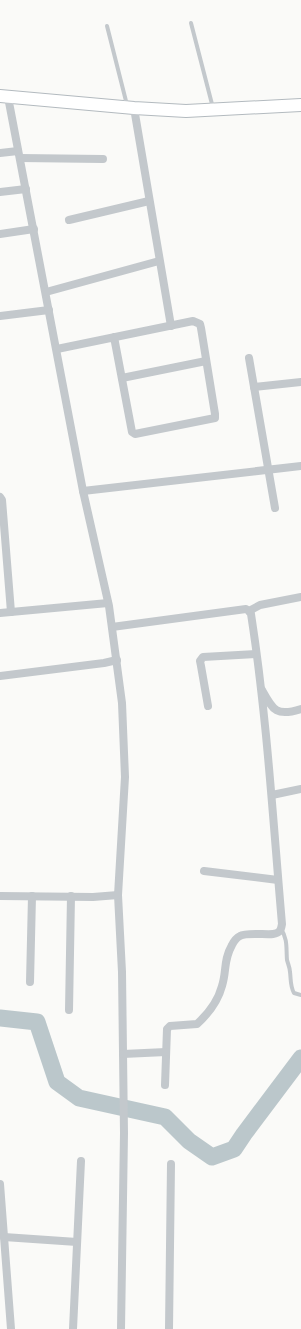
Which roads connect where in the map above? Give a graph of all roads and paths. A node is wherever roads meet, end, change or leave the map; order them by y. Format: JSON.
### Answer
{"nodes":[{"id":1,"x":191,"y":23,"type":"dead end"},
{"id":2,"x":107,"y":26,"type":"dead end"},
{"id":3,"x":4,"y":97,"type":"edge"},
{"id":4,"x":301,"y":105,"type":"edge"},
{"id":5,"x":131,"y":107,"type":"junction"},
{"id":6,"x":214,"y":110,"type":"junction"},
{"id":7,"x":0,"y":153,"type":"edge"},
{"id":8,"x":19,"y":155,"type":"junction"},
{"id":9,"x":103,"y":159,"type":"dead end"},
{"id":10,"x":26,"y":189,"type":"junction"},
{"id":11,"x":0,"y":192,"type":"edge"},
{"id":12,"x":150,"y":201,"type":"junction"},
{"id":13,"x":69,"y":220,"type":"dead end"},
{"id":14,"x":34,"y":229,"type":"junction"},
{"id":15,"x":0,"y":234,"type":"edge"},
{"id":16,"x":159,"y":261,"type":"junction"},
{"id":17,"x":46,"y":292,"type":"junction"},
{"id":18,"x":49,"y":310,"type":"junction"},
{"id":19,"x":0,"y":316,"type":"edge"},
{"id":20,"x":170,"y":326,"type":"junction"},
{"id":21,"x":114,"y":337,"type":"junction"},
{"id":22,"x":57,"y":349,"type":"junction"},
{"id":23,"x":249,"y":358,"type":"dead end"},
{"id":24,"x":206,"y":361,"type":"junction"},
{"id":25,"x":122,"y":378,"type":"junction"},
{"id":26,"x":301,"y":382,"type":"edge"},
{"id":27,"x":254,"y":387,"type":"junction"},
{"id":28,"x":301,"y":466,"type":"edge"},
{"id":29,"x":268,"y":470,"type":"junction"},
{"id":30,"x":83,"y":491,"type":"junction"},
{"id":31,"x":0,"y":497,"type":"edge"},
{"id":32,"x":275,"y":508,"type":"dead end"},
{"id":33,"x":301,"y":597,"type":"edge"},
{"id":34,"x":108,"y":603,"type":"junction"},
{"id":35,"x":249,"y":611,"type":"junction"},
{"id":36,"x":11,"y":612,"type":"junction"},
{"id":37,"x":0,"y":613,"type":"edge"},
{"id":38,"x":112,"y":627,"type":"junction"},
{"id":39,"x":256,"y":654,"type":"junction"},
{"id":40,"x":117,"y":660,"type":"junction"},
{"id":41,"x":0,"y":676,"type":"edge"},
{"id":42,"x":260,"y":686,"type":"junction"},
{"id":43,"x":208,"y":706,"type":"dead end"},
{"id":44,"x":301,"y":709,"type":"edge"},
{"id":45,"x":301,"y":789,"type":"edge"},
{"id":46,"x":272,"y":795,"type":"junction"},
{"id":47,"x":204,"y":871,"type":"dead end"},
{"id":48,"x":278,"y":880,"type":"junction"},
{"id":49,"x":118,"y":895,"type":"junction"},
{"id":50,"x":0,"y":896,"type":"edge"},
{"id":51,"x":32,"y":896,"type":"junction"},
{"id":52,"x":71,"y":896,"type":"junction"},
{"id":53,"x":281,"y":930,"type":"junction"},
{"id":54,"x":30,"y":982,"type":"dead end"},
{"id":55,"x":301,"y":995,"type":"edge"},
{"id":56,"x":69,"y":1010,"type":"dead end"},
{"id":57,"x":166,"y":1052,"type":"junction"},
{"id":58,"x":123,"y":1054,"type":"junction"},
{"id":59,"x":166,"y":1085,"type":"dead end"},
{"id":60,"x":81,"y":1161,"type":"dead end"},
{"id":61,"x":171,"y":1164,"type":"dead end"},
{"id":62,"x":0,"y":1184,"type":"edge"},
{"id":63,"x":4,"y":1237,"type":"junction"},
{"id":64,"x":77,"y":1242,"type":"junction"},
{"id":65,"x":10,"y":1329,"type":"edge"},
{"id":66,"x":73,"y":1329,"type":"edge"},
{"id":67,"x":121,"y":1329,"type":"edge"},
{"id":68,"x":169,"y":1329,"type":"edge"}],
"edges":[{"from":1,"to":6,"type":"lane"},
{"from":2,"to":5,"type":"lane"},
{"from":3,"to":5,"type":"street"},
{"from":3,"to":8,"type":"street"},
{"from":4,"to":6,"type":"street"},
{"from":5,"to":6,"type":"street"},
{"from":5,"to":12,"type":"street"},
{"from":7,"to":8,"type":"street"},
{"from":8,"to":9,"type":"street"},
{"from":8,"to":10,"type":"street"},
{"from":10,"to":11,"type":"street"},
{"from":10,"to":14,"type":"street"},
{"from":12,"to":13,"type":"street"},
{"from":12,"to":16,"type":"street"},
{"from":14,"to":15,"type":"street"},
{"from":14,"to":17,"type":"street"},
{"from":16,"to":17,"type":"street"},
{"from":16,"to":20,"type":"street"},
{"from":17,"to":18,"type":"street"},
{"from":18,"to":19,"type":"street"},
{"from":18,"to":22,"type":"street"},
{"from":20,"to":21,"type":"street"},
{"from":20,"to":24,"type":"street"},
{"from":21,"to":22,"type":"street"},
{"from":21,"to":25,"type":"street"},
{"from":22,"to":30,"type":"street"},
{"from":23,"to":27,"type":"street"},
{"from":24,"to":25,"type":"street"},
{"from":24,"to":25,"type":"street"},
{"from":26,"to":27,"type":"street"},
{"from":27,"to":29,"type":"street"},
{"from":28,"to":29,"type":"street"},
{"from":29,"to":30,"type":"street"},
{"from":29,"to":32,"type":"street"},
{"from":30,"to":34,"type":"street"},
{"from":31,"to":36,"type":"street"},
{"from":33,"to":35,"type":"street"},
{"from":34,"to":36,"type":"street"},
{"from":34,"to":38,"type":"street"},
{"from":35,"to":38,"type":"street"},
{"from":35,"to":39,"type":"street"},
{"from":36,"to":37,"type":"street"},
{"from":38,"to":40,"type":"street"},
{"from":39,"to":42,"type":"street"},
{"from":39,"to":43,"type":"street"},
{"from":40,"to":41,"type":"street"},
{"from":40,"to":49,"type":"street"},
{"from":42,"to":44,"type":"street"},
{"from":42,"to":46,"type":"street"},
{"from":45,"to":46,"type":"street"},
{"from":46,"to":48,"type":"street"},
{"from":47,"to":48,"type":"street"},
{"from":48,"to":53,"type":"street"},
{"from":49,"to":52,"type":"street"},
{"from":49,"to":58,"type":"street"},
{"from":50,"to":51,"type":"street"},
{"from":51,"to":52,"type":"street"},
{"from":51,"to":54,"type":"street"},
{"from":52,"to":56,"type":"street"},
{"from":53,"to":55,"type":"lane"},
{"from":53,"to":57,"type":"street"},
{"from":57,"to":58,"type":"street"},
{"from":57,"to":59,"type":"street"},
{"from":58,"to":67,"type":"street"},
{"from":60,"to":64,"type":"street"},
{"from":61,"to":68,"type":"street"},
{"from":62,"to":63,"type":"street"},
{"from":63,"to":64,"type":"street"},
{"from":63,"to":65,"type":"street"},
{"from":64,"to":66,"type":"street"}]}
